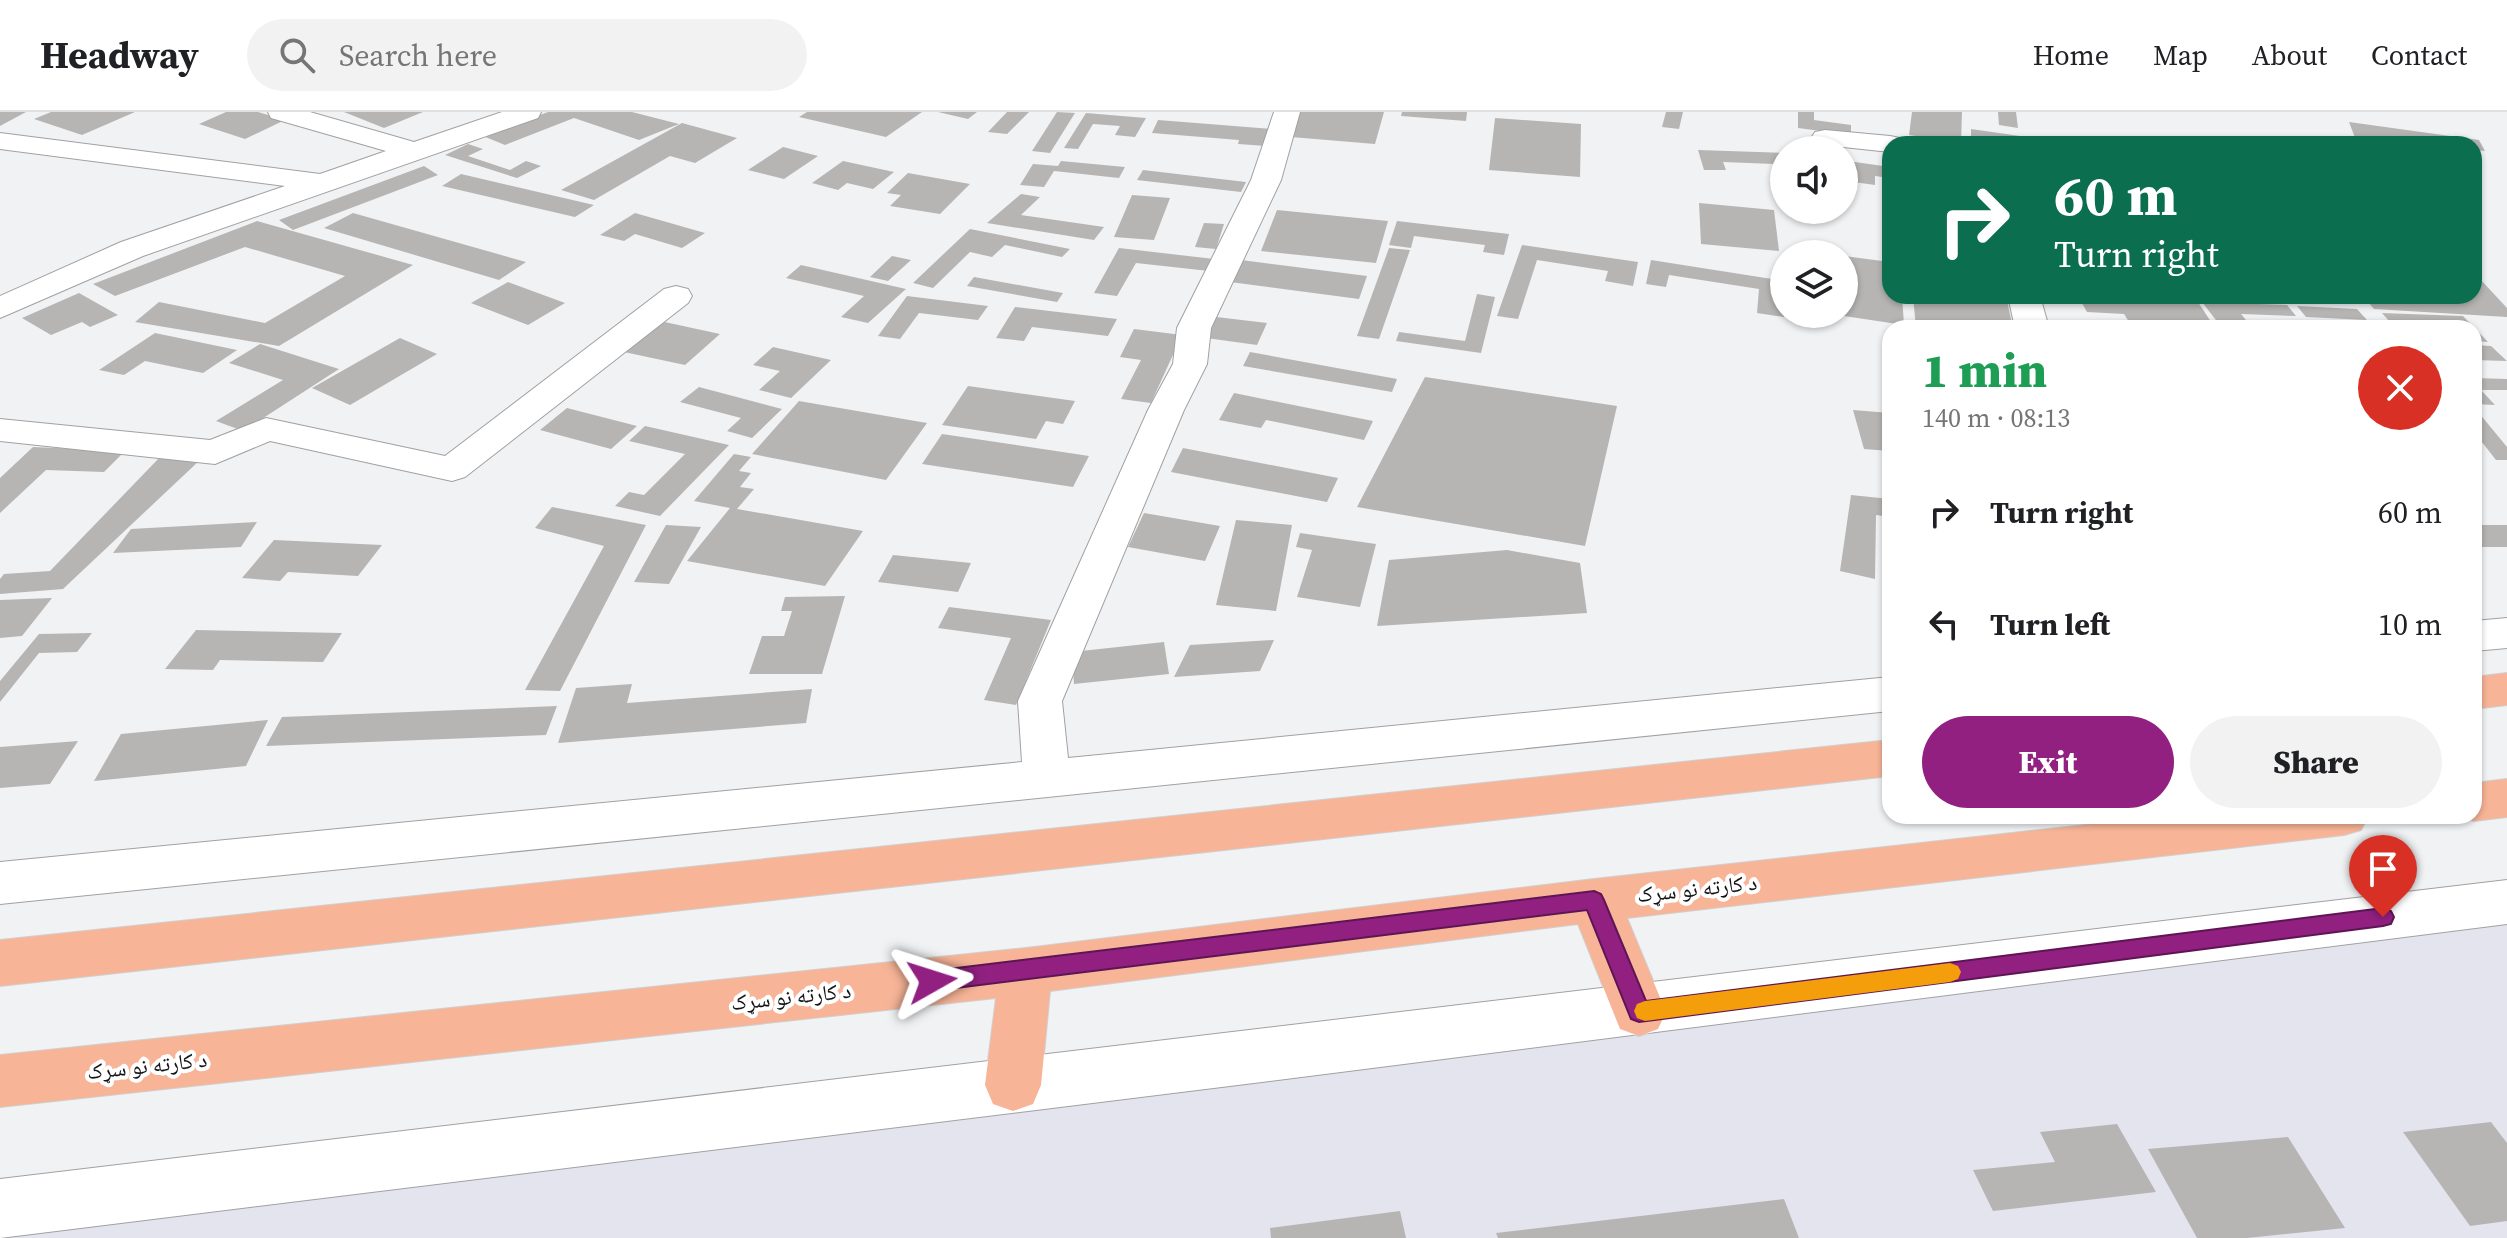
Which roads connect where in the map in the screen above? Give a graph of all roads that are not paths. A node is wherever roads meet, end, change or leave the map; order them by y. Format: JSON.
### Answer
{"nodes":[{"id":1,"x":281,"y":112,"type":"edge"},
{"id":2,"x":1287,"y":112,"type":"edge"},
{"id":3,"x":506,"y":115,"type":"edge"},
{"id":4,"x":0,"y":141,"type":"edge"},
{"id":5,"x":1858,"y":141,"type":"edge"},
{"id":6,"x":1882,"y":143,"type":"edge"},
{"id":7,"x":415,"y":151,"type":"junction"},
{"id":8,"x":321,"y":183,"type":"junction"},
{"id":9,"x":676,"y":296,"type":"dead end"},
{"id":10,"x":0,"y":308,"type":"edge"},
{"id":11,"x":0,"y":430,"type":"edge"},
{"id":12,"x":2507,"y":633,"type":"edge"},
{"id":13,"x":2482,"y":635,"type":"edge"},
{"id":14,"x":2507,"y":689,"type":"edge"},
{"id":15,"x":2482,"y":692,"type":"edge"},
{"id":16,"x":1882,"y":695,"type":"edge"},
{"id":17,"x":1882,"y":759,"type":"edge"},
{"id":18,"x":1047,"y":778,"type":"junction"},
{"id":19,"x":2507,"y":798,"type":"edge"},
{"id":20,"x":2482,"y":801,"type":"edge"},
{"id":21,"x":2273,"y":824,"type":"edge"},
{"id":22,"x":0,"y":883,"type":"edge"},
{"id":23,"x":1594,"y":900,"type":"junction"},
{"id":24,"x":2507,"y":902,"type":"edge"},
{"id":25,"x":0,"y":963,"type":"edge"},
{"id":26,"x":1026,"y":971,"type":"junction"},
{"id":27,"x":1639,"y":1012,"type":"junction"},
{"id":28,"x":0,"y":1081,"type":"edge"},
{"id":29,"x":1013,"y":1085,"type":"junction"},
{"id":30,"x":0,"y":1209,"type":"edge"}],
"edges":[{"from":1,"to":7,"type":"street"},
{"from":2,"to":18,"type":"street"},
{"from":3,"to":7,"type":"street"},
{"from":4,"to":8,"type":"street"},
{"from":5,"to":6,"type":"street"},
{"from":7,"to":8,"type":"street"},
{"from":8,"to":10,"type":"street"},
{"from":9,"to":11,"type":"street"},
{"from":12,"to":13,"type":"street"},
{"from":14,"to":15,"type":"highway"},
{"from":16,"to":18,"type":"street"},
{"from":17,"to":25,"type":"highway"},
{"from":18,"to":22,"type":"street"},
{"from":19,"to":20,"type":"highway"},
{"from":21,"to":23,"type":"highway","name":"د کارته نو سړک"},
{"from":23,"to":26,"type":"highway","name":"د کارته نو سړک"},
{"from":23,"to":27,"type":"highway"},
{"from":24,"to":27,"type":"street"},
{"from":26,"to":28,"type":"highway","name":"د کارته نو سړک"},
{"from":26,"to":29,"type":"highway"},
{"from":27,"to":29,"type":"street"},
{"from":29,"to":30,"type":"street"}]}
